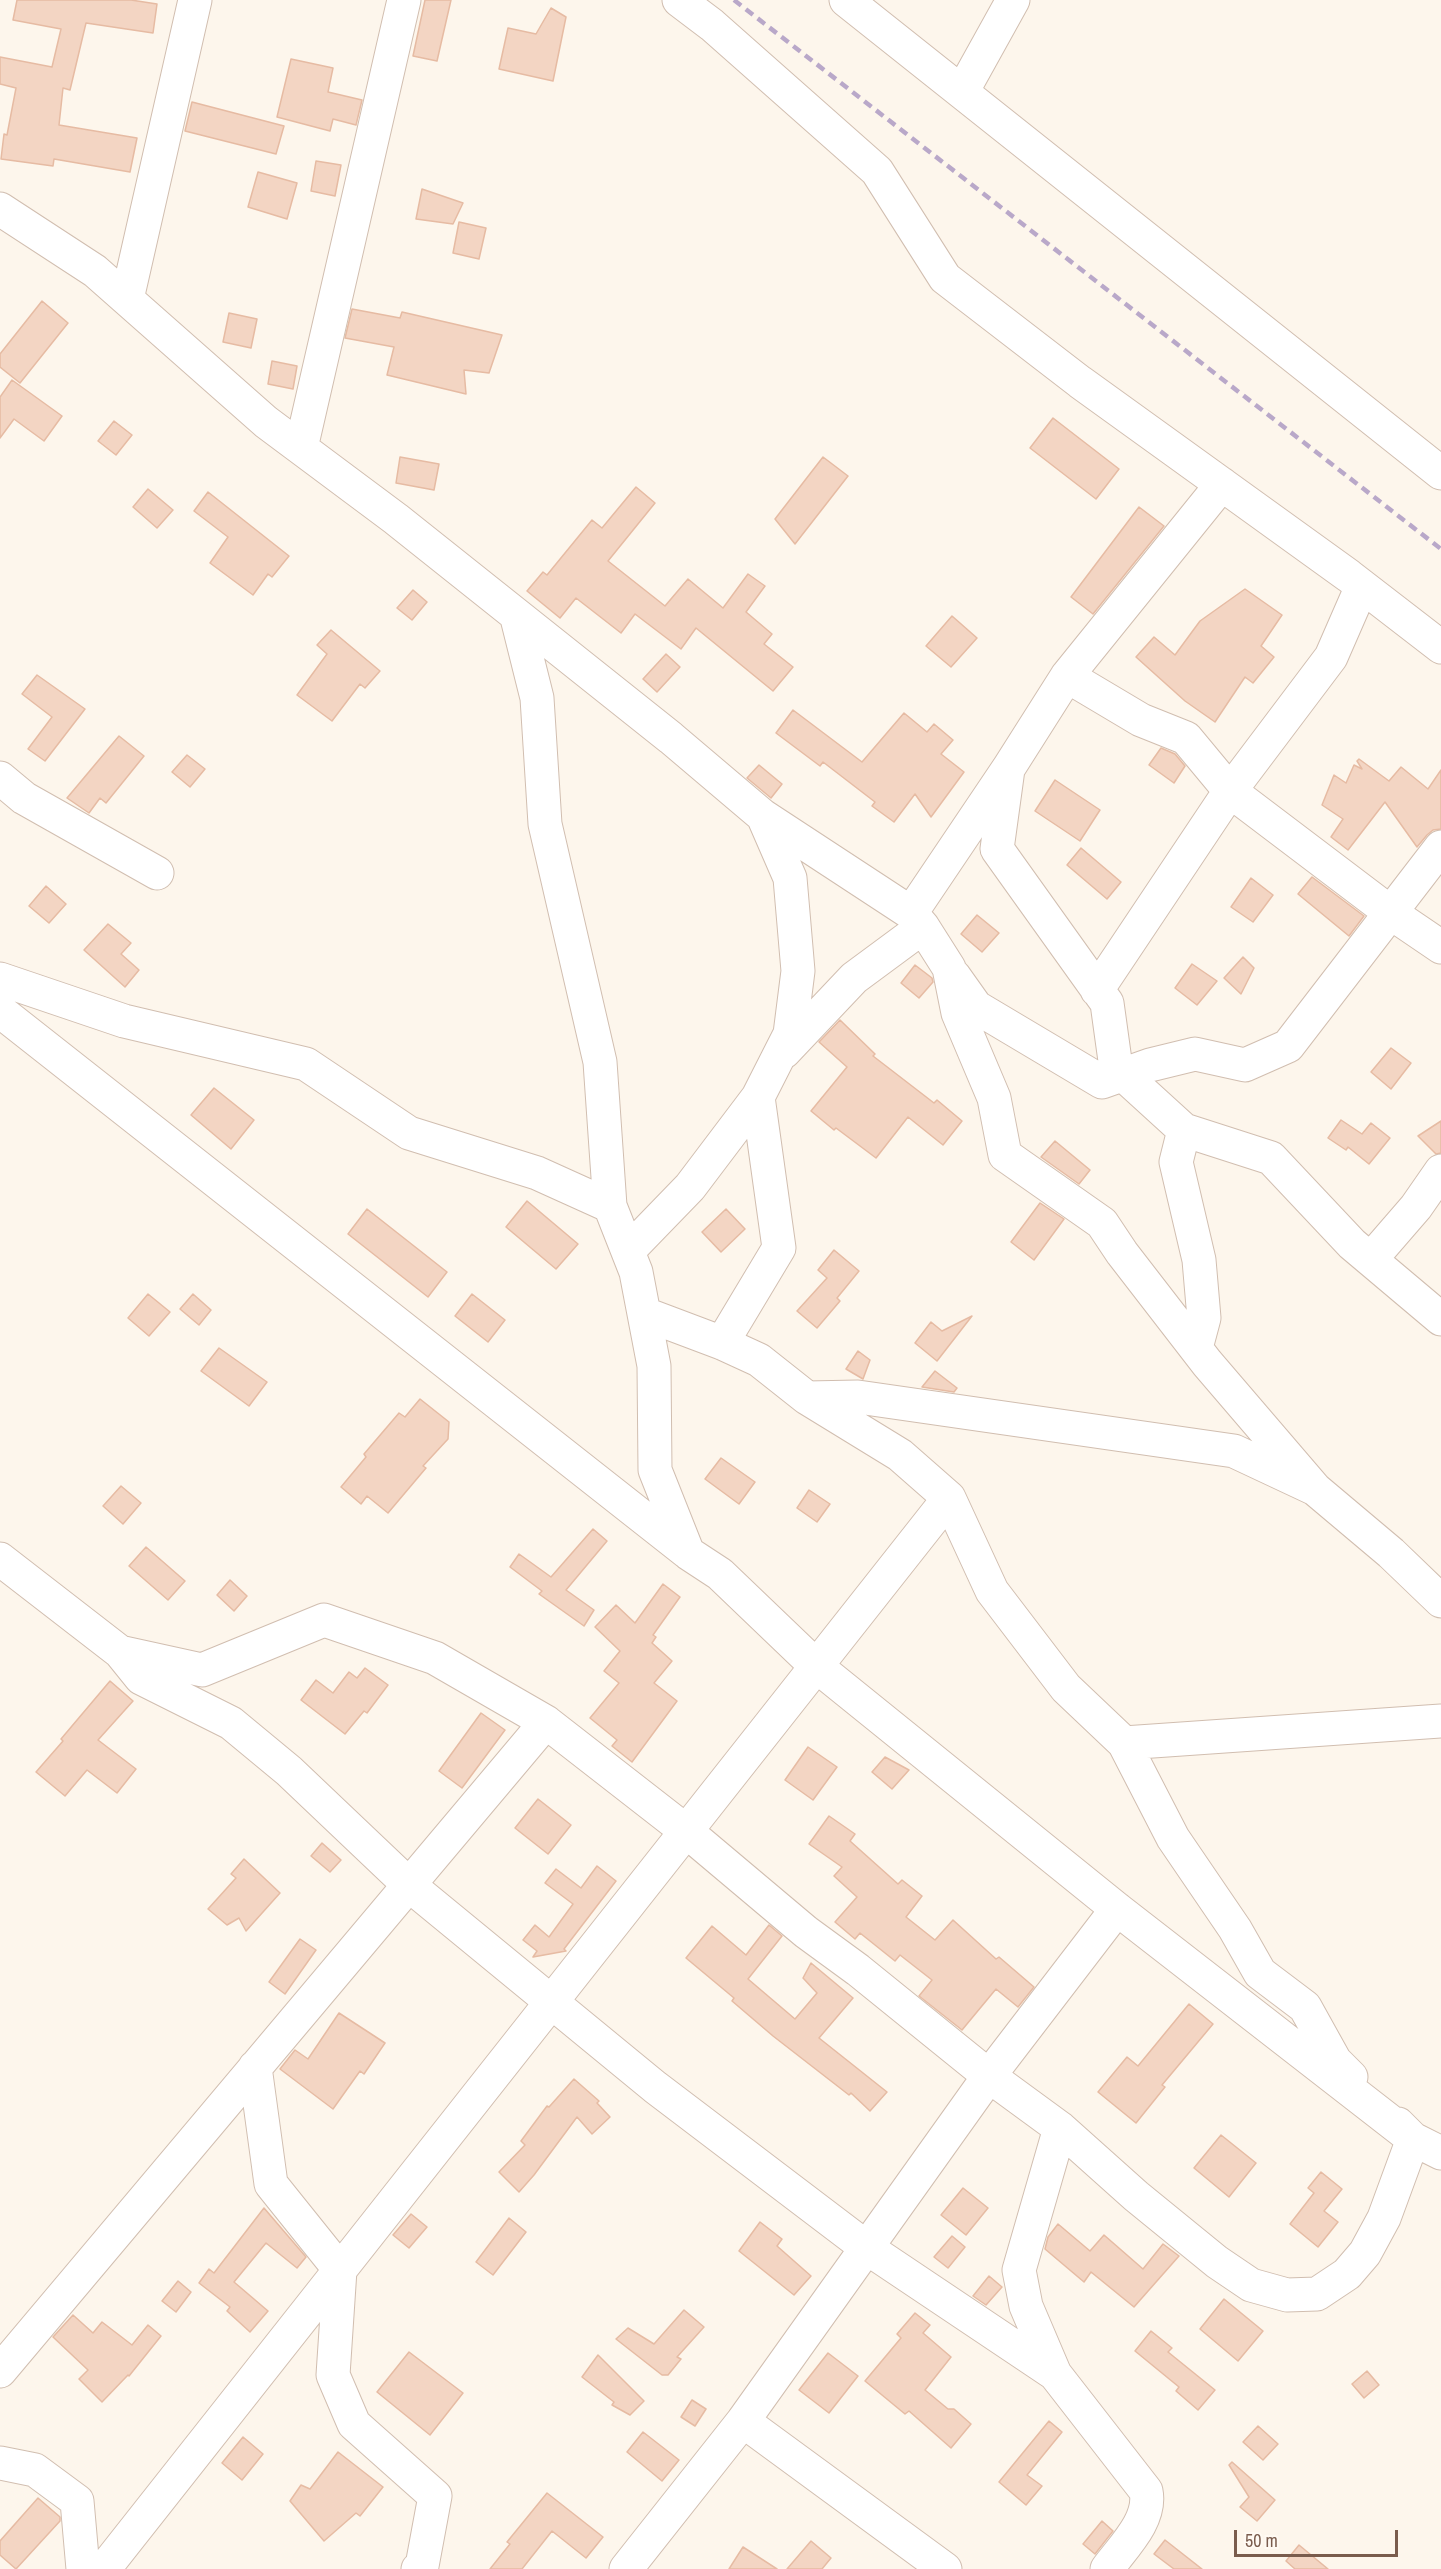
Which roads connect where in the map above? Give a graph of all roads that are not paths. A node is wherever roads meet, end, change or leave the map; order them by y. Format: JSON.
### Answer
{"nodes":[{"id":1,"x":195,"y":0,"type":"edge"},
{"id":2,"x":404,"y":0,"type":"edge"},
{"id":3,"x":680,"y":0,"type":"edge"},
{"id":4,"x":846,"y":0,"type":"edge"},
{"id":5,"x":1013,"y":0,"type":"edge"},
{"id":6,"x":962,"y":92,"type":"junction"},
{"id":7,"x":0,"y":209,"type":"edge"},
{"id":8,"x":127,"y":299,"type":"junction"},
{"id":9,"x":301,"y":448,"type":"junction"},
{"id":10,"x":1441,"y":473,"type":"edge"},
{"id":11,"x":1222,"y":484,"type":"junction"},
{"id":12,"x":1362,"y":586,"type":"junction"},
{"id":13,"x":517,"y":618,"type":"junction"},
{"id":14,"x":1441,"y":648,"type":"edge"},
{"id":15,"x":1067,"y":676,"type":"junction"},
{"id":16,"x":1008,"y":769,"type":"junction"},
{"id":17,"x":0,"y":778,"type":"edge"},
{"id":18,"x":1230,"y":791,"type":"junction"},
{"id":19,"x":763,"y":816,"type":"junction"},
{"id":20,"x":1441,"y":847,"type":"edge"},
{"id":21,"x":157,"y":873,"type":"dead end"},
{"id":22,"x":1391,"y":913,"type":"junction"},
{"id":23,"x":917,"y":920,"type":"junction"},
{"id":24,"x":1441,"y":947,"type":"edge"},
{"id":25,"x":949,"y":968,"type":"junction"},
{"id":26,"x":0,"y":979,"type":"edge"},
{"id":27,"x":1097,"y":990,"type":"junction"},
{"id":28,"x":0,"y":1011,"type":"edge"},
{"id":29,"x":777,"y":1060,"type":"junction"},
{"id":30,"x":1122,"y":1074,"type":"junction"},
{"id":31,"x":759,"y":1106,"type":"junction"},
{"id":32,"x":1184,"y":1130,"type":"junction"},
{"id":33,"x":1441,"y":1171,"type":"edge"},
{"id":34,"x":610,"y":1206,"type":"junction"},
{"id":35,"x":628,"y":1251,"type":"junction"},
{"id":36,"x":1371,"y":1259,"type":"junction"},
{"id":37,"x":645,"y":1314,"type":"junction"},
{"id":38,"x":1441,"y":1319,"type":"edge"},
{"id":39,"x":722,"y":1343,"type":"junction"},
{"id":40,"x":1196,"y":1347,"type":"junction"},
{"id":41,"x":807,"y":1398,"type":"junction"},
{"id":42,"x":1315,"y":1489,"type":"junction"},
{"id":43,"x":949,"y":1498,"type":"junction"},
{"id":44,"x":688,"y":1553,"type":"junction"},
{"id":45,"x":0,"y":1559,"type":"edge"},
{"id":46,"x":1441,"y":1601,"type":"edge"},
{"id":47,"x":120,"y":1652,"type":"junction"},
{"id":48,"x":815,"y":1665,"type":"junction"},
{"id":49,"x":1441,"y":1721,"type":"edge"},
{"id":50,"x":546,"y":1722,"type":"junction"},
{"id":51,"x":1124,"y":1743,"type":"junction"},
{"id":52,"x":686,"y":1830,"type":"junction"},
{"id":53,"x":409,"y":1885,"type":"junction"},
{"id":54,"x":1117,"y":1909,"type":"junction"},
{"id":55,"x":550,"y":2003,"type":"junction"},
{"id":56,"x":255,"y":2067,"type":"junction"},
{"id":57,"x":989,"y":2076,"type":"junction"},
{"id":58,"x":1060,"y":2128,"type":"junction"},
{"id":59,"x":1427,"y":2146,"type":"edge"},
{"id":60,"x":867,"y":2248,"type":"junction"},
{"id":61,"x":340,"y":2270,"type":"junction"},
{"id":62,"x":0,"y":2371,"type":"edge"},
{"id":63,"x":1055,"y":2374,"type":"junction"},
{"id":64,"x":743,"y":2421,"type":"junction"},
{"id":65,"x":0,"y":2463,"type":"edge"},
{"id":66,"x":82,"y":2569,"type":"edge"},
{"id":67,"x":104,"y":2569,"type":"edge"},
{"id":68,"x":418,"y":2569,"type":"edge"},
{"id":69,"x":626,"y":2569,"type":"edge"},
{"id":70,"x":945,"y":2569,"type":"edge"},
{"id":71,"x":1107,"y":2569,"type":"edge"}],
"edges":[{"from":1,"to":8,"type":"street"},
{"from":2,"to":9,"type":"street"},
{"from":3,"to":11,"type":"street"},
{"from":4,"to":6,"type":"street"},
{"from":5,"to":6,"type":"street"},
{"from":6,"to":10,"type":"street"},
{"from":7,"to":8,"type":"street"},
{"from":8,"to":9,"type":"street"},
{"from":9,"to":13,"type":"street"},
{"from":11,"to":12,"type":"street"},
{"from":11,"to":15,"type":"street"},
{"from":12,"to":14,"type":"street"},
{"from":12,"to":18,"type":"street"},
{"from":13,"to":19,"type":"street"},
{"from":13,"to":34,"type":"street"},
{"from":15,"to":16,"type":"street"},
{"from":15,"to":18,"type":"street"},
{"from":16,"to":23,"type":"street"},
{"from":16,"to":27,"type":"street"},
{"from":17,"to":21,"type":"street"},
{"from":18,"to":22,"type":"street"},
{"from":18,"to":27,"type":"street"},
{"from":19,"to":23,"type":"street"},
{"from":19,"to":29,"type":"street"},
{"from":20,"to":22,"type":"street"},
{"from":22,"to":24,"type":"street"},
{"from":22,"to":30,"type":"street"},
{"from":23,"to":25,"type":"street"},
{"from":23,"to":29,"type":"street"},
{"from":25,"to":30,"type":"street"},
{"from":25,"to":40,"type":"street"},
{"from":26,"to":34,"type":"street"},
{"from":27,"to":30,"type":"street"},
{"from":28,"to":44,"type":"street"},
{"from":29,"to":31,"type":"street"},
{"from":30,"to":32,"type":"street"},
{"from":31,"to":35,"type":"street"},
{"from":31,"to":39,"type":"street"},
{"from":32,"to":36,"type":"street"},
{"from":32,"to":40,"type":"street"},
{"from":33,"to":36,"type":"street"},
{"from":34,"to":35,"type":"street"},
{"from":35,"to":37,"type":"street"},
{"from":36,"to":38,"type":"street"},
{"from":37,"to":39,"type":"street"},
{"from":37,"to":44,"type":"street"},
{"from":39,"to":41,"type":"street"},
{"from":40,"to":42,"type":"street"},
{"from":41,"to":42,"type":"street"},
{"from":41,"to":43,"type":"street"},
{"from":42,"to":46,"type":"street"},
{"from":43,"to":48,"type":"street"},
{"from":43,"to":51,"type":"street"},
{"from":44,"to":48,"type":"street"},
{"from":45,"to":47,"type":"street"},
{"from":47,"to":50,"type":"street"},
{"from":47,"to":53,"type":"street"},
{"from":48,"to":52,"type":"street"},
{"from":48,"to":54,"type":"street"},
{"from":49,"to":51,"type":"street"},
{"from":50,"to":52,"type":"street"},
{"from":50,"to":53,"type":"street"},
{"from":51,"to":59,"type":"street"},
{"from":52,"to":55,"type":"street"},
{"from":52,"to":57,"type":"street"},
{"from":53,"to":55,"type":"street"},
{"from":53,"to":56,"type":"street"},
{"from":54,"to":57,"type":"street"},
{"from":54,"to":59,"type":"street"},
{"from":55,"to":60,"type":"street"},
{"from":55,"to":61,"type":"street"},
{"from":56,"to":61,"type":"street"},
{"from":56,"to":62,"type":"street"},
{"from":57,"to":58,"type":"street"},
{"from":57,"to":60,"type":"street"},
{"from":58,"to":59,"type":"street"},
{"from":58,"to":63,"type":"street"},
{"from":60,"to":63,"type":"street"},
{"from":60,"to":64,"type":"street"},
{"from":61,"to":67,"type":"street"},
{"from":61,"to":68,"type":"street"},
{"from":63,"to":71,"type":"street"},
{"from":64,"to":69,"type":"street"},
{"from":64,"to":70,"type":"street"},
{"from":65,"to":66,"type":"street"}]}
